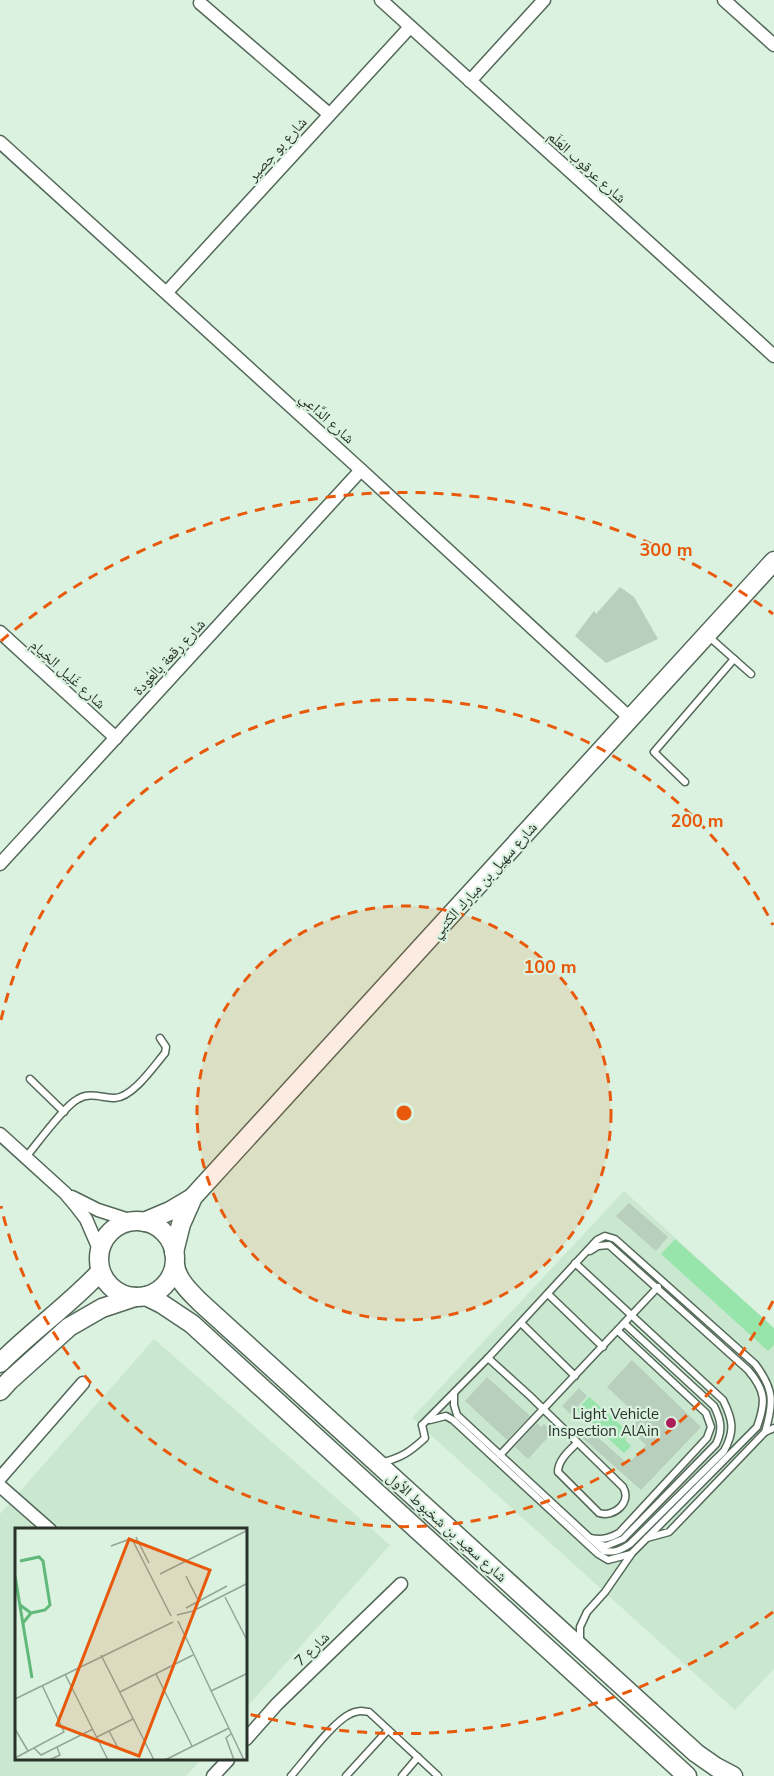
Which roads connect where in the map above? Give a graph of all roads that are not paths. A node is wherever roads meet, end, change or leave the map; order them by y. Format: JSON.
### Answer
{"nodes":[{"id":1,"x":381,"y":0,"type":"edge"},
{"id":2,"x":544,"y":0,"type":"edge"},
{"id":3,"x":724,"y":0,"type":"edge"},
{"id":4,"x":200,"y":3,"type":"dead end"},
{"id":5,"x":410,"y":27,"type":"junction"},
{"id":6,"x":774,"y":45,"type":"edge"},
{"id":7,"x":470,"y":81,"type":"junction"},
{"id":8,"x":329,"y":114,"type":"junction"},
{"id":9,"x":0,"y":142,"type":"edge"},
{"id":10,"x":167,"y":292,"type":"junction"},
{"id":11,"x":774,"y":356,"type":"edge"},
{"id":12,"x":361,"y":470,"type":"junction"},
{"id":13,"x":774,"y":561,"type":"edge"},
{"id":14,"x":0,"y":632,"type":"edge"},
{"id":15,"x":707,"y":635,"type":"junction"},
{"id":16,"x":734,"y":659,"type":"junction"},
{"id":17,"x":751,"y":674,"type":"dead end"},
{"id":18,"x":630,"y":719,"type":"junction"},
{"id":19,"x":116,"y":738,"type":"junction"},
{"id":20,"x":685,"y":782,"type":"dead end"},
{"id":21,"x":0,"y":864,"type":"edge"},
{"id":22,"x":160,"y":1038,"type":"dead end"},
{"id":23,"x":30,"y":1079,"type":"dead end"},
{"id":24,"x":64,"y":1112,"type":"junction"},
{"id":25,"x":0,"y":1134,"type":"edge"},
{"id":26,"x":26,"y":1157,"type":"junction"},
{"id":27,"x":65,"y":1193,"type":"junction"},
{"id":28,"x":193,"y":1197,"type":"junction"},
{"id":29,"x":138,"y":1221,"type":"junction"},
{"id":30,"x":99,"y":1249,"type":"junction"},
{"id":31,"x":584,"y":1255,"type":"junction"},
{"id":32,"x":175,"y":1258,"type":"junction"},
{"id":33,"x":575,"y":1263,"type":"junction"},
{"id":34,"x":100,"y":1272,"type":"junction"},
{"id":35,"x":662,"y":1282,"type":"junction"},
{"id":36,"x":657,"y":1288,"type":"junction"},
{"id":37,"x":146,"y":1292,"type":"junction"},
{"id":38,"x":548,"y":1294,"type":"junction"},
{"id":39,"x":632,"y":1316,"type":"junction"},
{"id":40,"x":520,"y":1323,"type":"junction"},
{"id":41,"x":625,"y":1324,"type":"junction"},
{"id":42,"x":618,"y":1331,"type":"junction"},
{"id":43,"x":603,"y":1347,"type":"junction"},
{"id":44,"x":488,"y":1358,"type":"junction"},
{"id":45,"x":0,"y":1363,"type":"edge"},
{"id":46,"x":575,"y":1376,"type":"junction"},
{"id":47,"x":83,"y":1383,"type":"dead end"},
{"id":48,"x":0,"y":1390,"type":"edge"},
{"id":49,"x":454,"y":1392,"type":"junction"},
{"id":50,"x":543,"y":1410,"type":"junction"},
{"id":51,"x":772,"y":1413,"type":"junction"},
{"id":52,"x":774,"y":1420,"type":"edge"},
{"id":53,"x":422,"y":1425,"type":"junction"},
{"id":54,"x":774,"y":1428,"type":"edge"},
{"id":55,"x":765,"y":1432,"type":"junction"},
{"id":56,"x":577,"y":1443,"type":"junction"},
{"id":57,"x":500,"y":1455,"type":"junction"},
{"id":58,"x":377,"y":1464,"type":"junction"},
{"id":59,"x":0,"y":1478,"type":"edge"},
{"id":60,"x":0,"y":1486,"type":"edge"},
{"id":61,"x":48,"y":1528,"type":"edge"},
{"id":62,"x":590,"y":1538,"type":"junction"},
{"id":63,"x":647,"y":1538,"type":"junction"},
{"id":64,"x":597,"y":1544,"type":"junction"},
{"id":65,"x":632,"y":1553,"type":"junction"},
{"id":66,"x":401,"y":1584,"type":"dead end"},
{"id":67,"x":581,"y":1648,"type":"junction"},
{"id":68,"x":388,"y":1730,"type":"junction"},
{"id":69,"x":248,"y":1737,"type":"edge"},
{"id":70,"x":418,"y":1757,"type":"junction"},
{"id":71,"x":227,"y":1761,"type":"edge"},
{"id":72,"x":213,"y":1776,"type":"edge"},
{"id":73,"x":291,"y":1776,"type":"edge"},
{"id":74,"x":346,"y":1776,"type":"edge"},
{"id":75,"x":402,"y":1776,"type":"edge"},
{"id":76,"x":438,"y":1776,"type":"edge"},
{"id":77,"x":687,"y":1776,"type":"edge"},
{"id":78,"x":733,"y":1776,"type":"edge"}],
"edges":[{"from":1,"to":5,"type":"street","name":"شارع عرقوب العَلَم"},
{"from":2,"to":7,"type":"street"},
{"from":3,"to":6,"type":"street"},
{"from":4,"to":8,"type":"street"},
{"from":5,"to":7,"type":"street","name":"شارع عرقوب العَلَم"},
{"from":5,"to":8,"type":"street","name":"شارع بو حِصير"},
{"from":7,"to":11,"type":"street","name":"شارع عرقوب العَلَم"},
{"from":8,"to":10,"type":"street","name":"شارع بو حِصير"},
{"from":9,"to":10,"type":"street","name":"شارع الدَّاعِي"},
{"from":10,"to":12,"type":"street","name":"شارع الدَّاعِي"},
{"from":12,"to":18,"type":"street","name":"شارع الدَّاعِي"},
{"from":12,"to":19,"type":"street","name":"شارع رِقعة بِالعُودة"},
{"from":13,"to":15,"type":"street","name":"شارع سهيل بن مبارك الكتبي"},
{"from":14,"to":19,"type":"street","name":"شارع غَلِيل الخِيام"},
{"from":15,"to":16,"type":"lane"},
{"from":15,"to":18,"type":"street","name":"شارع سهيل بن مبارك الكتبي"},
{"from":16,"to":17,"type":"lane"},
{"from":16,"to":20,"type":"lane"},
{"from":18,"to":28,"type":"street","name":"شارع سهيل بن مبارك الكتبي"},
{"from":19,"to":21,"type":"street","name":"شارع رِقعة بِالعُودة"},
{"from":22,"to":24,"type":"lane"},
{"from":23,"to":24,"type":"lane"},
{"from":24,"to":26,"type":"lane"},
{"from":25,"to":26,"type":"street"},
{"from":26,"to":27,"type":"street"},
{"from":27,"to":29,"type":"street"},
{"from":27,"to":30,"type":"street"},
{"from":28,"to":29,"type":"street","name":"شارع سهيل بن مبارك الكتبي"},
{"from":28,"to":32,"type":"street","name":"شارع سهيل بن مبارك الكتبي"},
{"from":29,"to":30,"type":"street","name":"شارع سهيل بن مبارك الكتبي"},
{"from":29,"to":32,"type":"street","name":"شارع سعيد بن شخبوط الأول"},
{"from":30,"to":34,"type":"street"},
{"from":31,"to":33,"type":"lane"},
{"from":31,"to":35,"type":"lane"},
{"from":31,"to":36,"type":"lane"},
{"from":32,"to":37,"type":"street","name":"شارع سهيل بن مبارك الكتبي"},
{"from":32,"to":58,"type":"street","name":"شارع سعيد بن شخبوط الأول"},
{"from":33,"to":38,"type":"lane"},
{"from":33,"to":39,"type":"lane"},
{"from":34,"to":37,"type":"street","name":"شارع سعيد بن شخبوط الأول"},
{"from":34,"to":45,"type":"street"},
{"from":35,"to":36,"type":"lane"},
{"from":35,"to":51,"type":"lane"},
{"from":36,"to":39,"type":"lane"},
{"from":36,"to":63,"type":"lane"},
{"from":37,"to":48,"type":"street"},
{"from":37,"to":77,"type":"street","name":"شارع سعيد بن شخبوط الأول"},
{"from":38,"to":40,"type":"lane"},
{"from":38,"to":43,"type":"lane"},
{"from":39,"to":41,"type":"lane"},
{"from":39,"to":64,"type":"lane"},
{"from":40,"to":44,"type":"lane"},
{"from":40,"to":46,"type":"lane"},
{"from":41,"to":42,"type":"lane"},
{"from":41,"to":64,"type":"lane"},
{"from":42,"to":43,"type":"lane"},
{"from":42,"to":62,"type":"lane"},
{"from":43,"to":46,"type":"lane"},
{"from":44,"to":49,"type":"lane"},
{"from":44,"to":50,"type":"lane"},
{"from":46,"to":50,"type":"lane"},
{"from":47,"to":59,"type":"street"},
{"from":49,"to":53,"type":"lane"},
{"from":49,"to":57,"type":"lane"},
{"from":50,"to":56,"type":"lane"},
{"from":50,"to":57,"type":"lane"},
{"from":51,"to":52,"type":"lane"},
{"from":51,"to":55,"type":"lane"},
{"from":53,"to":58,"type":"lane"},
{"from":53,"to":65,"type":"lane"},
{"from":54,"to":55,"type":"lane"},
{"from":55,"to":63,"type":"lane"},
{"from":56,"to":56,"type":"lane"},
{"from":57,"to":62,"type":"lane"},
{"from":58,"to":67,"type":"street","name":"شارع سعيد بن شخبوط الأول"},
{"from":60,"to":61,"type":"street"},
{"from":62,"to":64,"type":"lane"},
{"from":63,"to":65,"type":"lane"},
{"from":65,"to":67,"type":"lane"},
{"from":66,"to":69,"type":"street","name":"شارع 7"},
{"from":67,"to":78,"type":"street","name":"شارع سعيد بن شخبوط الأول"},
{"from":68,"to":70,"type":"lane"},
{"from":68,"to":73,"type":"lane"},
{"from":68,"to":74,"type":"lane"},
{"from":70,"to":75,"type":"lane"},
{"from":70,"to":76,"type":"lane"},
{"from":71,"to":72,"type":"street"}]}
